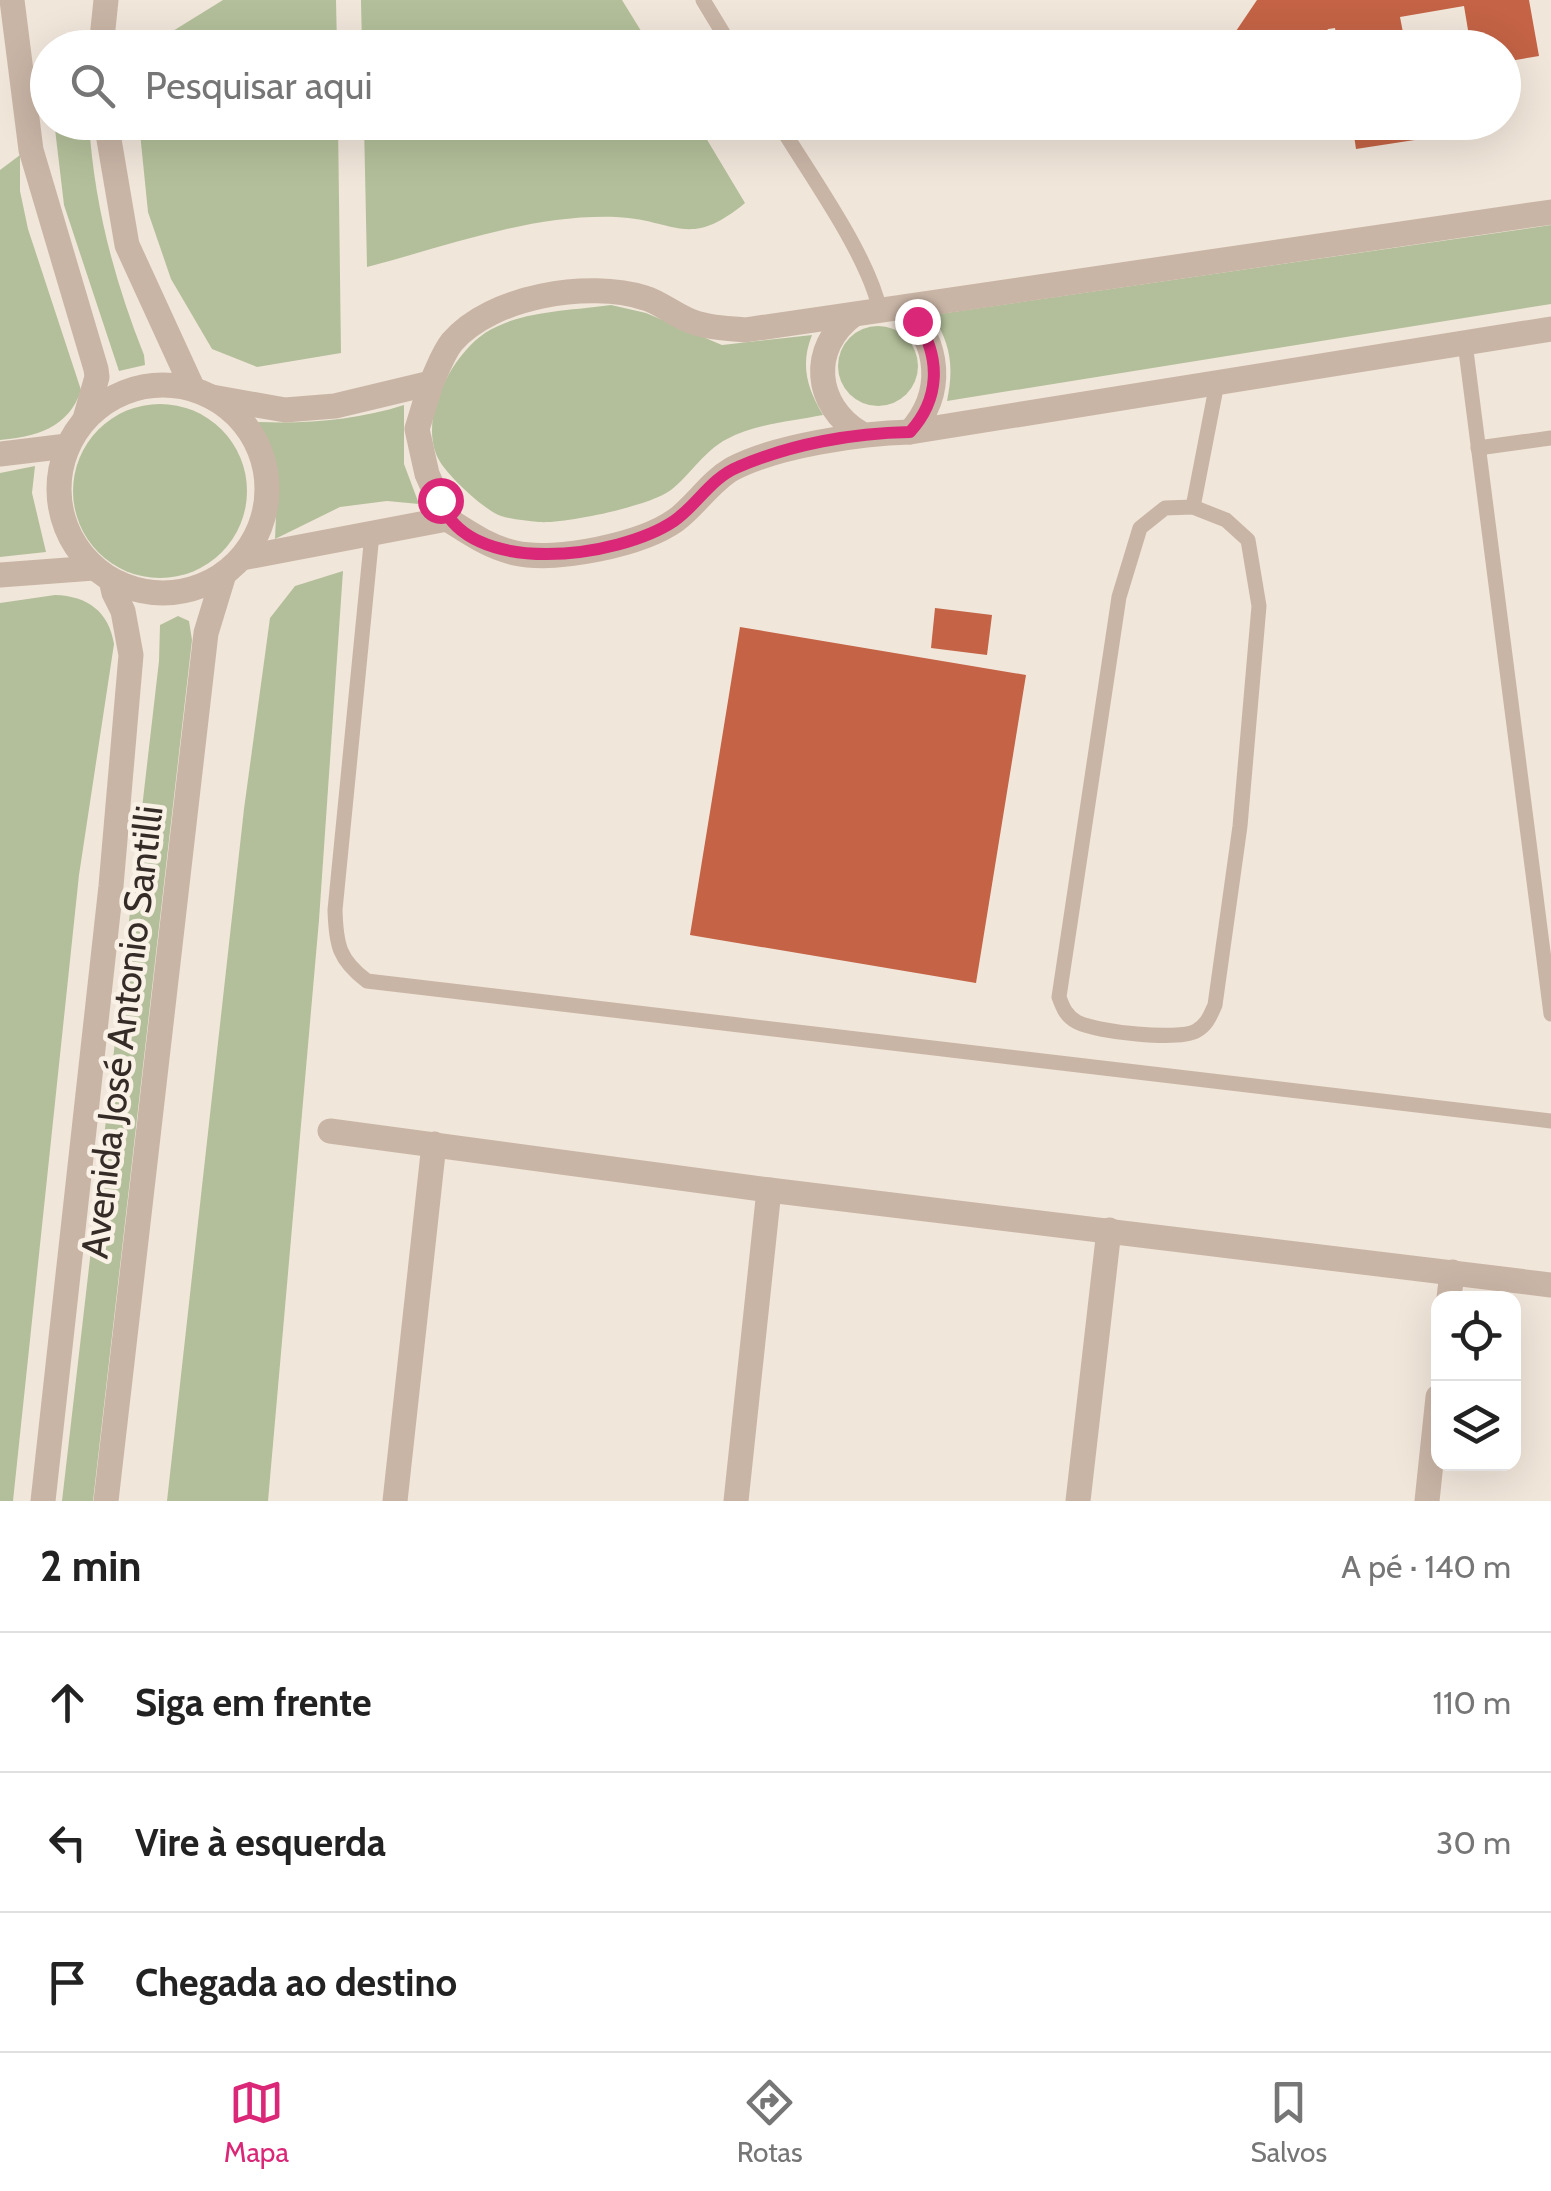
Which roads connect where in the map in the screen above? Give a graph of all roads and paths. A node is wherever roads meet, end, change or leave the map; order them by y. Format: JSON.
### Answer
{"nodes":[{"id":1,"x":12,"y":0,"type":"edge"},
{"id":2,"x":106,"y":0,"type":"edge"},
{"id":3,"x":703,"y":0,"type":"edge"},
{"id":4,"x":103,"y":30,"type":"edge"},
{"id":5,"x":721,"y":30,"type":"edge"},
{"id":6,"x":109,"y":140,"type":"edge"},
{"id":7,"x":789,"y":140,"type":"edge"},
{"id":8,"x":1551,"y":212,"type":"edge"},
{"id":9,"x":892,"y":310,"type":"junction"},
{"id":10,"x":853,"y":315,"type":"junction"},
{"id":11,"x":1551,"y":329,"type":"edge"},
{"id":12,"x":1465,"y":343,"type":"junction"},
{"id":13,"x":1217,"y":383,"type":"junction"},
{"id":14,"x":431,"y":384,"type":"junction"},
{"id":15,"x":202,"y":394,"type":"junction"},
{"id":16,"x":85,"y":420,"type":"junction"},
{"id":17,"x":910,"y":432,"type":"junction"},
{"id":18,"x":860,"y":433,"type":"junction"},
{"id":19,"x":1551,"y":438,"type":"edge"},
{"id":20,"x":68,"y":446,"type":"junction"},
{"id":21,"x":1478,"y":448,"type":"junction"},
{"id":22,"x":0,"y":454,"type":"edge"},
{"id":23,"x":1193,"y":507,"type":"junction"},
{"id":24,"x":447,"y":520,"type":"junction"},
{"id":25,"x":372,"y":534,"type":"junction"},
{"id":26,"x":233,"y":566,"type":"junction"},
{"id":27,"x":0,"y":574,"type":"edge"},
{"id":28,"x":103,"y":574,"type":"junction"},
{"id":29,"x":1551,"y":1014,"type":"edge"},
{"id":30,"x":1551,"y":1121,"type":"edge"},
{"id":31,"x":330,"y":1130,"type":"dead end"},
{"id":32,"x":434,"y":1144,"type":"junction"},
{"id":33,"x":769,"y":1190,"type":"junction"},
{"id":34,"x":1110,"y":1230,"type":"junction"},
{"id":35,"x":1551,"y":1285,"type":"edge"},
{"id":36,"x":1450,"y":1286,"type":"edge"},
{"id":37,"x":1431,"y":1470,"type":"edge"},
{"id":38,"x":43,"y":1501,"type":"edge"},
{"id":39,"x":106,"y":1501,"type":"edge"},
{"id":40,"x":394,"y":1501,"type":"edge"},
{"id":41,"x":736,"y":1501,"type":"edge"},
{"id":42,"x":1078,"y":1501,"type":"edge"},
{"id":43,"x":1428,"y":1501,"type":"edge"}],
"edges":[{"from":1,"to":16,"type":"street"},
{"from":2,"to":4,"type":"street"},
{"from":3,"to":5,"type":"lane"},
{"from":6,"to":15,"type":"street"},
{"from":7,"to":9,"type":"lane"},
{"from":8,"to":9,"type":"street"},
{"from":9,"to":10,"type":"street"},
{"from":9,"to":17,"type":"street"},
{"from":10,"to":14,"type":"street"},
{"from":10,"to":18,"type":"street"},
{"from":11,"to":12,"type":"street"},
{"from":12,"to":13,"type":"street"},
{"from":12,"to":21,"type":"lane"},
{"from":13,"to":17,"type":"street"},
{"from":13,"to":23,"type":"lane"},
{"from":14,"to":15,"type":"street"},
{"from":14,"to":24,"type":"street"},
{"from":15,"to":16,"type":"street"},
{"from":15,"to":26,"type":"street"},
{"from":16,"to":20,"type":"street"},
{"from":17,"to":18,"type":"street"},
{"from":18,"to":24,"type":"street"},
{"from":19,"to":21,"type":"lane"},
{"from":20,"to":22,"type":"street"},
{"from":20,"to":28,"type":"street"},
{"from":21,"to":29,"type":"lane"},
{"from":23,"to":23,"type":"lane"},
{"from":24,"to":25,"type":"street"},
{"from":25,"to":26,"type":"street"},
{"from":25,"to":30,"type":"lane"},
{"from":26,"to":28,"type":"street"},
{"from":26,"to":39,"type":"street","name":"Avenida José Antonio Santilli"},
{"from":27,"to":28,"type":"street"},
{"from":28,"to":38,"type":"street","name":"Avenida José Antonio Santilli"},
{"from":31,"to":32,"type":"street"},
{"from":32,"to":33,"type":"street"},
{"from":32,"to":40,"type":"street"},
{"from":33,"to":34,"type":"street"},
{"from":33,"to":41,"type":"street"},
{"from":34,"to":36,"type":"street"},
{"from":34,"to":42,"type":"street"},
{"from":35,"to":36,"type":"street"},
{"from":37,"to":43,"type":"street"}]}
